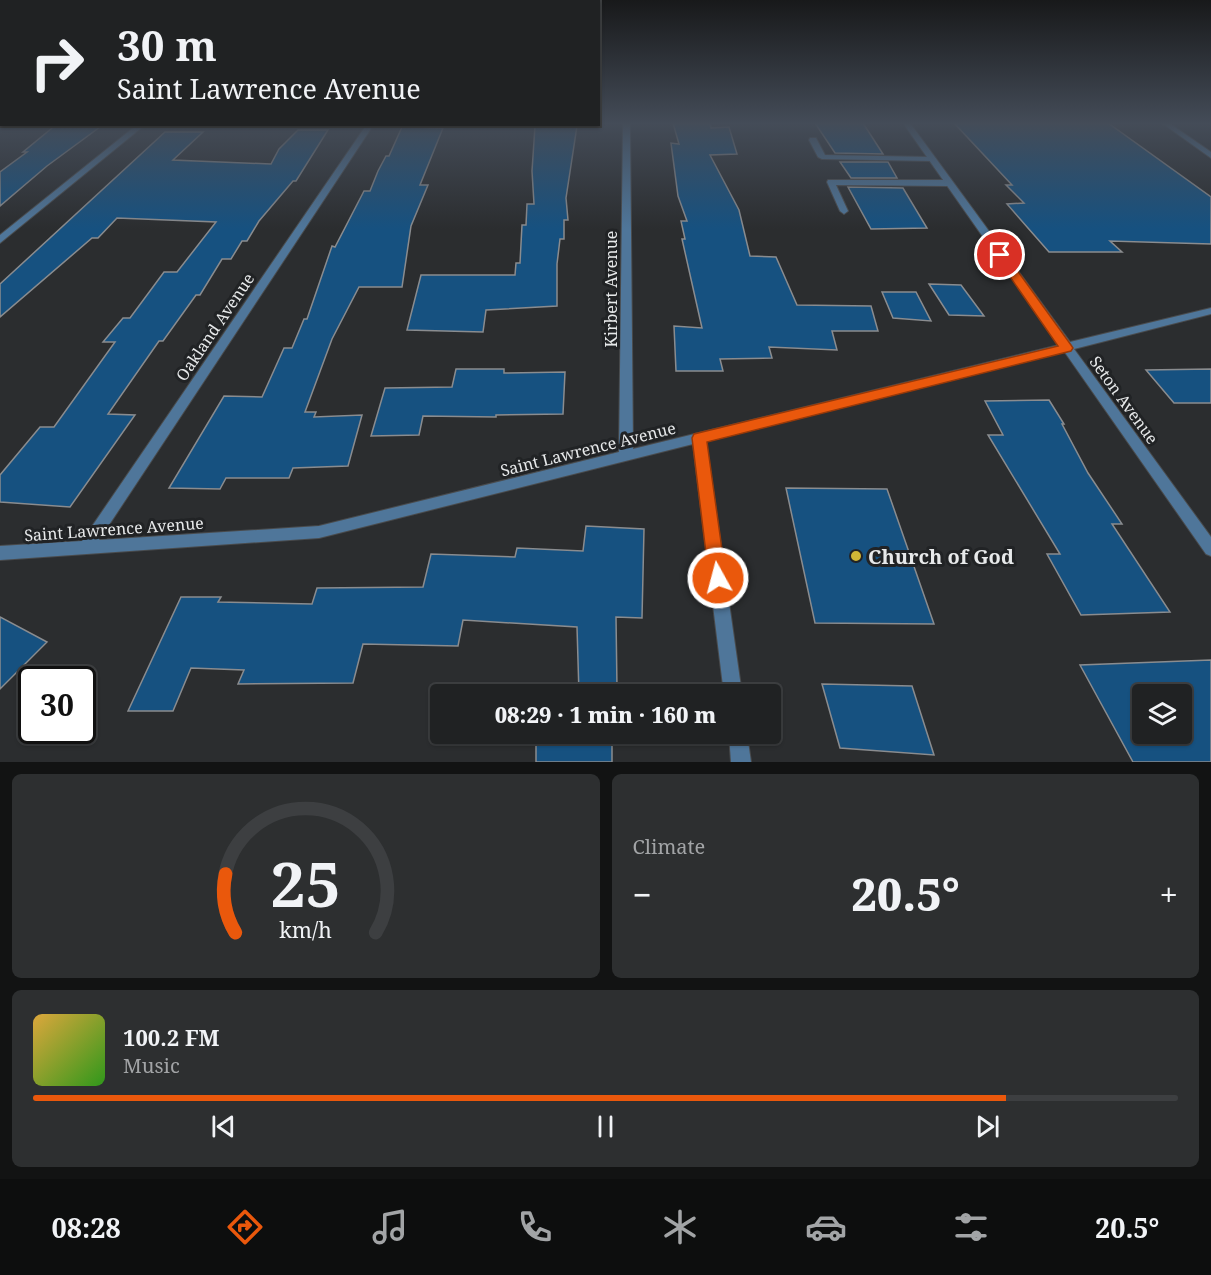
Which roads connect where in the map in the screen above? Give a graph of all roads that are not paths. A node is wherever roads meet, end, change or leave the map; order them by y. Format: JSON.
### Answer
{"nodes":[{"id":1,"x":100,"y":159,"type":"edge"},
{"id":2,"x":348,"y":159,"type":"edge"},
{"id":3,"x":626,"y":159,"type":"edge"},
{"id":4,"x":917,"y":159,"type":"edge"},
{"id":5,"x":933,"y":159,"type":"joint"},
{"id":6,"x":949,"y":183,"type":"junction"},
{"id":7,"x":844,"y":211,"type":"dead end"},
{"id":8,"x":0,"y":240,"type":"edge"},
{"id":9,"x":1211,"y":312,"type":"edge"},
{"id":10,"x":1066,"y":348,"type":"junction"},
{"id":11,"x":699,"y":438,"type":"junction"},
{"id":12,"x":626,"y":456,"type":"junction"},
{"id":13,"x":86,"y":547,"type":"junction"},
{"id":14,"x":1211,"y":549,"type":"edge"},
{"id":15,"x":0,"y":554,"type":"edge"},
{"id":16,"x":732,"y":684,"type":"edge"},
{"id":17,"x":739,"y":744,"type":"edge"},
{"id":18,"x":741,"y":762,"type":"edge"}],
"edges":[{"from":1,"to":8,"type":"street"},
{"from":2,"to":13,"type":"street","name":"Oakland Avenue"},
{"from":3,"to":12,"type":"street","name":"Kirbert Avenue"},
{"from":4,"to":5,"type":"street"},
{"from":5,"to":6,"type":"street","name":"Seton Avenue"},
{"from":6,"to":7,"type":"street"},
{"from":6,"to":10,"type":"street","name":"Seton Avenue"},
{"from":9,"to":10,"type":"street","name":"Saint Lawrence Avenue"},
{"from":10,"to":11,"type":"street","name":"Saint Lawrence Avenue"},
{"from":10,"to":14,"type":"street","name":"Seton Avenue"},
{"from":11,"to":12,"type":"street","name":"Saint Lawrence Avenue"},
{"from":11,"to":16,"type":"street"},
{"from":12,"to":13,"type":"street","name":"Saint Lawrence Avenue"},
{"from":13,"to":15,"type":"street","name":"Saint Lawrence Avenue"},
{"from":17,"to":18,"type":"street"}]}
